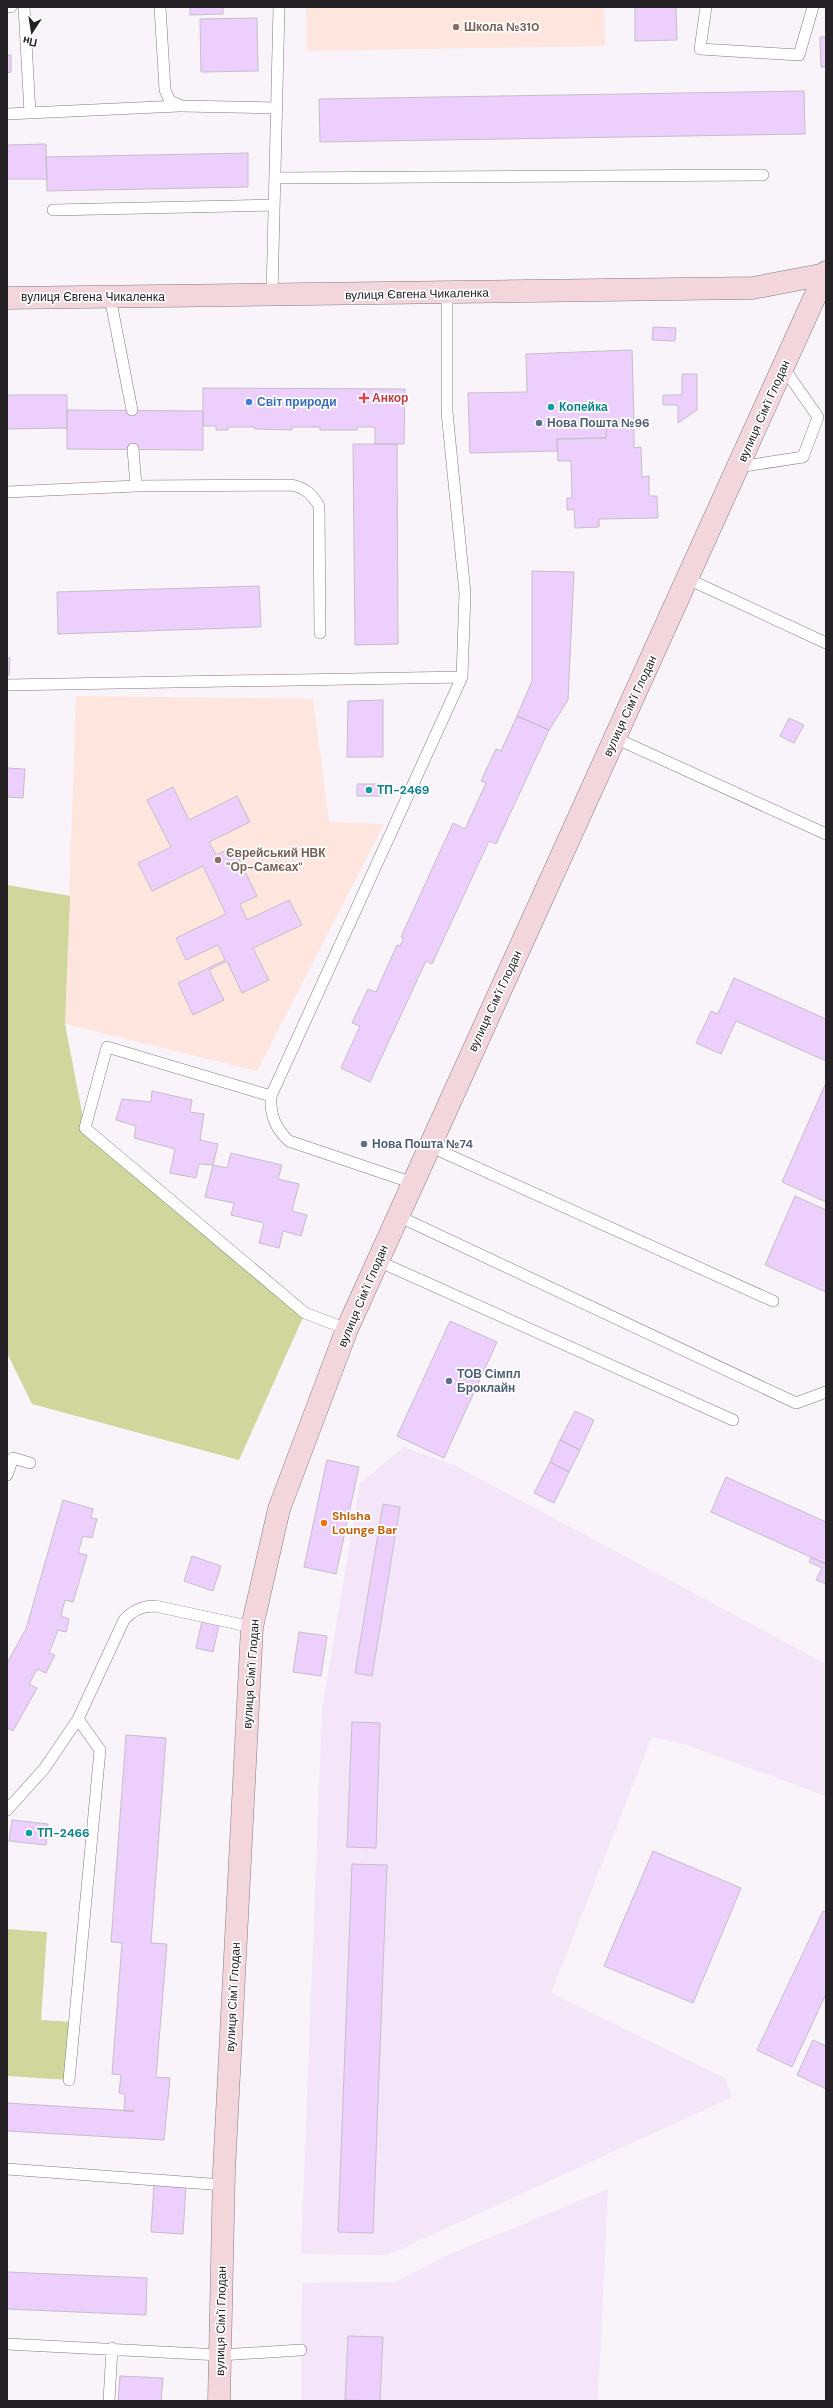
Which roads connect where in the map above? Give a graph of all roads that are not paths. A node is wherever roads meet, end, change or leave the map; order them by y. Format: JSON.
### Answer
{"nodes":[{"id":1,"x":7,"y":7,"type":"edge"},
{"id":2,"x":10,"y":7,"type":"edge"},
{"id":3,"x":24,"y":7,"type":"edge"},
{"id":4,"x":160,"y":7,"type":"edge"},
{"id":5,"x":279,"y":7,"type":"edge"},
{"id":6,"x":706,"y":7,"type":"edge"},
{"id":7,"x":814,"y":7,"type":"edge"},
{"id":8,"x":182,"y":106,"type":"junction"},
{"id":9,"x":276,"y":108,"type":"junction"},
{"id":10,"x":30,"y":113,"type":"junction"},
{"id":11,"x":7,"y":114,"type":"edge"},
{"id":12,"x":763,"y":175,"type":"dead end"},
{"id":13,"x":275,"y":178,"type":"junction"},
{"id":14,"x":274,"y":205,"type":"junction"},
{"id":15,"x":53,"y":210,"type":"dead end"},
{"id":16,"x":826,"y":274,"type":"edge"},
{"id":17,"x":447,"y":293,"type":"junction"},
{"id":18,"x":272,"y":295,"type":"junction"},
{"id":19,"x":110,"y":297,"type":"junction"},
{"id":20,"x":7,"y":298,"type":"edge"},
{"id":21,"x":783,"y":367,"type":"junction"},
{"id":22,"x":132,"y":410,"type":"dead end"},
{"id":23,"x":133,"y":449,"type":"dead end"},
{"id":24,"x":738,"y":468,"type":"junction"},
{"id":25,"x":136,"y":486,"type":"junction"},
{"id":26,"x":7,"y":492,"type":"edge"},
{"id":27,"x":688,"y":579,"type":"junction"},
{"id":28,"x":320,"y":632,"type":"dead end"},
{"id":29,"x":826,"y":642,"type":"edge"},
{"id":30,"x":462,"y":677,"type":"junction"},
{"id":31,"x":7,"y":685,"type":"edge"},
{"id":32,"x":616,"y":738,"type":"junction"},
{"id":33,"x":826,"y":834,"type":"edge"},
{"id":34,"x":270,"y":1096,"type":"junction"},
{"id":35,"x":429,"y":1146,"type":"junction"},
{"id":36,"x":413,"y":1183,"type":"junction"},
{"id":37,"x":398,"y":1216,"type":"junction"},
{"id":38,"x":378,"y":1261,"type":"junction"},
{"id":39,"x":773,"y":1301,"type":"dead end"},
{"id":40,"x":347,"y":1329,"type":"junction"},
{"id":41,"x":826,"y":1392,"type":"edge"},
{"id":42,"x":733,"y":1420,"type":"dead end"},
{"id":43,"x":30,"y":1463,"type":"dead end"},
{"id":44,"x":7,"y":1476,"type":"edge"},
{"id":45,"x":252,"y":1627,"type":"junction"},
{"id":46,"x":78,"y":1719,"type":"junction"},
{"id":47,"x":7,"y":1810,"type":"edge"},
{"id":48,"x":69,"y":2080,"type":"dead end"},
{"id":49,"x":7,"y":2169,"type":"edge"},
{"id":50,"x":224,"y":2185,"type":"junction"},
{"id":51,"x":7,"y":2344,"type":"edge"},
{"id":52,"x":112,"y":2348,"type":"junction"},
{"id":53,"x":301,"y":2350,"type":"dead end"},
{"id":54,"x":220,"y":2355,"type":"junction"},
{"id":55,"x":109,"y":2401,"type":"edge"},
{"id":56,"x":220,"y":2401,"type":"edge"}],
"edges":[{"from":1,"to":2,"type":"lane"},
{"from":3,"to":10,"type":"lane"},
{"from":4,"to":8,"type":"lane"},
{"from":5,"to":9,"type":"lane"},
{"from":6,"to":7,"type":"lane"},
{"from":8,"to":9,"type":"lane"},
{"from":8,"to":10,"type":"lane"},
{"from":9,"to":13,"type":"lane"},
{"from":10,"to":11,"type":"lane"},
{"from":12,"to":13,"type":"lane"},
{"from":13,"to":14,"type":"lane"},
{"from":14,"to":15,"type":"lane"},
{"from":14,"to":18,"type":"lane"},
{"from":16,"to":17,"type":"street","name":"вулиця Євгена Чикаленка"},
{"from":16,"to":21,"type":"street","name":"вулиця Сім'ї Глодан"},
{"from":17,"to":18,"type":"street","name":"вулиця Євгена Чикаленка"},
{"from":17,"to":30,"type":"lane"},
{"from":18,"to":19,"type":"street","name":"вулиця Євгена Чикаленка"},
{"from":19,"to":20,"type":"street","name":"вулиця Євгена Чикаленка"},
{"from":19,"to":22,"type":"lane"},
{"from":21,"to":24,"type":"street","name":"вулиця Сім'ї Глодан"},
{"from":21,"to":24,"type":"lane"},
{"from":23,"to":25,"type":"lane"},
{"from":24,"to":27,"type":"street","name":"вулиця Сім'ї Глодан"},
{"from":25,"to":26,"type":"lane"},
{"from":25,"to":28,"type":"lane"},
{"from":27,"to":29,"type":"lane"},
{"from":27,"to":32,"type":"street","name":"вулиця Сім'ї Глодан"},
{"from":30,"to":31,"type":"lane"},
{"from":30,"to":34,"type":"lane"},
{"from":32,"to":33,"type":"lane"},
{"from":32,"to":35,"type":"street","name":"вулиця Сім'ї Глодан"},
{"from":34,"to":36,"type":"lane"},
{"from":34,"to":40,"type":"lane"},
{"from":35,"to":36,"type":"street","name":"вулиця Сім'ї Глодан"},
{"from":35,"to":39,"type":"lane"},
{"from":36,"to":37,"type":"street","name":"вулиця Сім'ї Глодан"},
{"from":37,"to":38,"type":"street","name":"вулиця Сім'ї Глодан"},
{"from":37,"to":41,"type":"lane"},
{"from":38,"to":40,"type":"street","name":"вулиця Сім'ї Глодан"},
{"from":38,"to":42,"type":"lane"},
{"from":40,"to":45,"type":"street","name":"вулиця Сім'ї Глодан"},
{"from":43,"to":44,"type":"lane"},
{"from":45,"to":46,"type":"lane"},
{"from":45,"to":50,"type":"street","name":"вулиця Сім'ї Глодан"},
{"from":46,"to":47,"type":"lane"},
{"from":46,"to":48,"type":"lane"},
{"from":49,"to":50,"type":"lane"},
{"from":50,"to":54,"type":"street","name":"вулиця Сім'ї Глодан"},
{"from":51,"to":52,"type":"lane"},
{"from":52,"to":54,"type":"lane"},
{"from":52,"to":55,"type":"lane"},
{"from":53,"to":54,"type":"lane"},
{"from":54,"to":56,"type":"street","name":"вулиця Сім'ї Глодан"}]}
